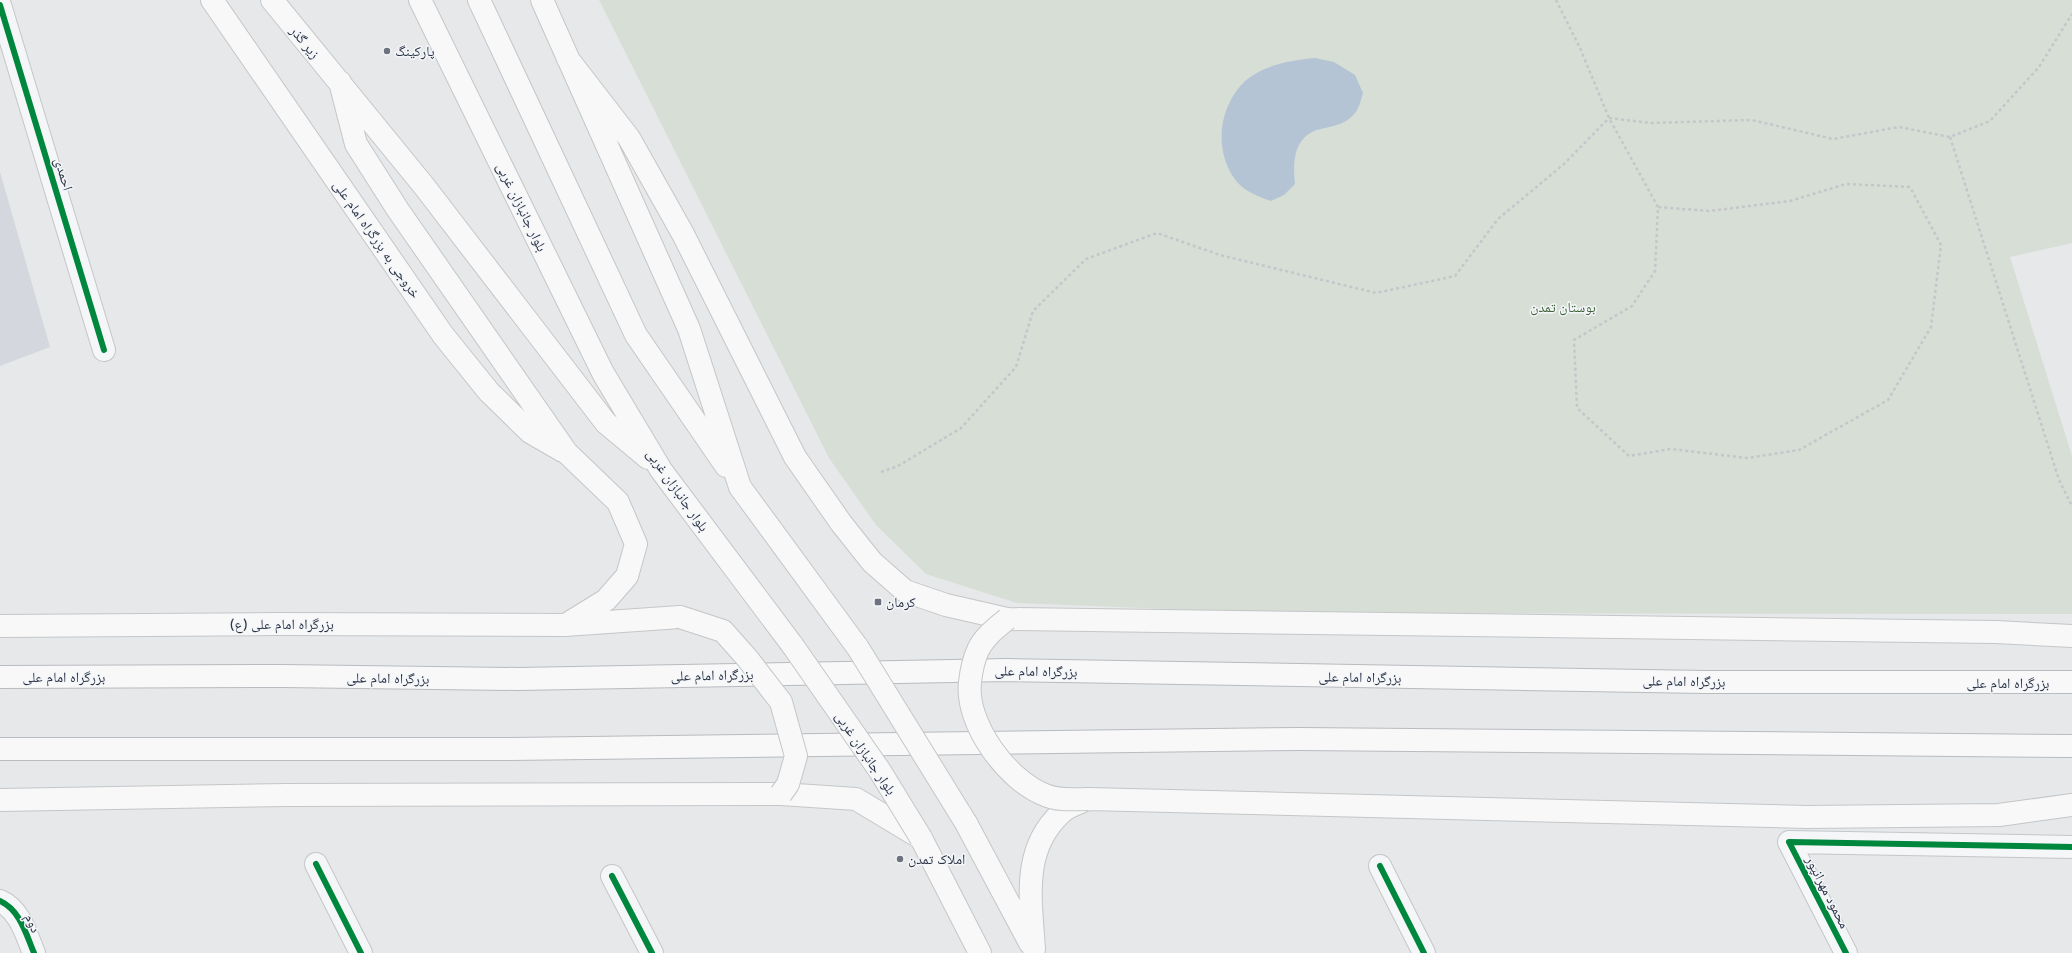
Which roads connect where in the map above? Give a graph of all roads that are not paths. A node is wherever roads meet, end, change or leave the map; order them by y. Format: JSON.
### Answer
{"nodes":[{"id":1,"x":212,"y":0,"type":"edge"},
{"id":2,"x":272,"y":0,"type":"edge"},
{"id":3,"x":420,"y":0,"type":"edge"},
{"id":4,"x":479,"y":0,"type":"edge"},
{"id":5,"x":542,"y":0,"type":"edge"},
{"id":6,"x":0,"y":5,"type":"edge"},
{"id":7,"x":568,"y":59,"type":"junction"},
{"id":8,"x":340,"y":82,"type":"junction"},
{"id":9,"x":104,"y":350,"type":"dead end"},
{"id":10,"x":567,"y":453,"type":"junction"},
{"id":11,"x":661,"y":470,"type":"junction"},
{"id":12,"x":740,"y":487,"type":"junction"},
{"id":13,"x":1007,"y":619,"type":"junction"},
{"id":14,"x":565,"y":625,"type":"junction"},
{"id":15,"x":0,"y":626,"type":"edge"},
{"id":16,"x":2072,"y":636,"type":"edge"},
{"id":17,"x":0,"y":678,"type":"edge"},
{"id":18,"x":2072,"y":682,"type":"edge"},
{"id":19,"x":2072,"y":746,"type":"edge"},
{"id":20,"x":0,"y":749,"type":"edge"},
{"id":21,"x":781,"y":794,"type":"junction"},
{"id":22,"x":1088,"y":799,"type":"junction"},
{"id":23,"x":0,"y":800,"type":"edge"},
{"id":24,"x":2072,"y":806,"type":"edge"},
{"id":25,"x":921,"y":838,"type":"junction"},
{"id":26,"x":2072,"y":848,"type":"edge"},
{"id":27,"x":316,"y":864,"type":"dead end"},
{"id":28,"x":1380,"y":866,"type":"dead end"},
{"id":29,"x":612,"y":876,"type":"dead end"},
{"id":30,"x":4,"y":903,"type":"edge"},
{"id":31,"x":1034,"y":951,"type":"edge"},
{"id":32,"x":34,"y":953,"type":"edge"},
{"id":33,"x":361,"y":953,"type":"edge"},
{"id":34,"x":652,"y":953,"type":"edge"},
{"id":35,"x":980,"y":953,"type":"edge"},
{"id":36,"x":1424,"y":953,"type":"edge"},
{"id":37,"x":1846,"y":953,"type":"edge"}],
"edges":[{"from":1,"to":10,"type":"main road","name":"خروجی به بزرگراه امام علی"},
{"from":2,"to":8,"type":"main road","name":"زیر گذر"},
{"from":3,"to":11,"type":"main road","name":"بلوار جانبازان غربی"},
{"from":4,"to":12,"type":"main road"},
{"from":5,"to":7,"type":"main road"},
{"from":6,"to":9,"type":"street","name":"احمدی"},
{"from":7,"to":12,"type":"main road"},
{"from":7,"to":13,"type":"main road"},
{"from":8,"to":10,"type":"main road"},
{"from":8,"to":11,"type":"main road","name":"زیر گذر"},
{"from":10,"to":14,"type":"main road"},
{"from":11,"to":25,"type":"main road","name":"بلوار جانبازان غربی","bridge":true},
{"from":12,"to":31,"type":"main road","bridge":true},
{"from":13,"to":16,"type":"main road"},
{"from":13,"to":22,"type":"main road","bridge":true},
{"from":14,"to":15,"type":"main road","name":"بزرگراه امام علی (ع)"},
{"from":14,"to":21,"type":"main road","name":"بزرگراه امام علی (ع)","bridge":true},
{"from":17,"to":18,"type":"main road","name":"بزرگراه امام علی"},
{"from":19,"to":20,"type":"main road"},
{"from":21,"to":23,"type":"main road"},
{"from":21,"to":25,"type":"main road"},
{"from":22,"to":24,"type":"main road"},
{"from":22,"to":31,"type":"main road"},
{"from":25,"to":35,"type":"main road","name":"بلوار جانبازان غربی"},
{"from":26,"to":37,"type":"street","name":"محمود مهرانپور"},
{"from":27,"to":33,"type":"street"},
{"from":28,"to":36,"type":"street"},
{"from":29,"to":34,"type":"street"},
{"from":30,"to":32,"type":"street","name":"دوم"}]}
